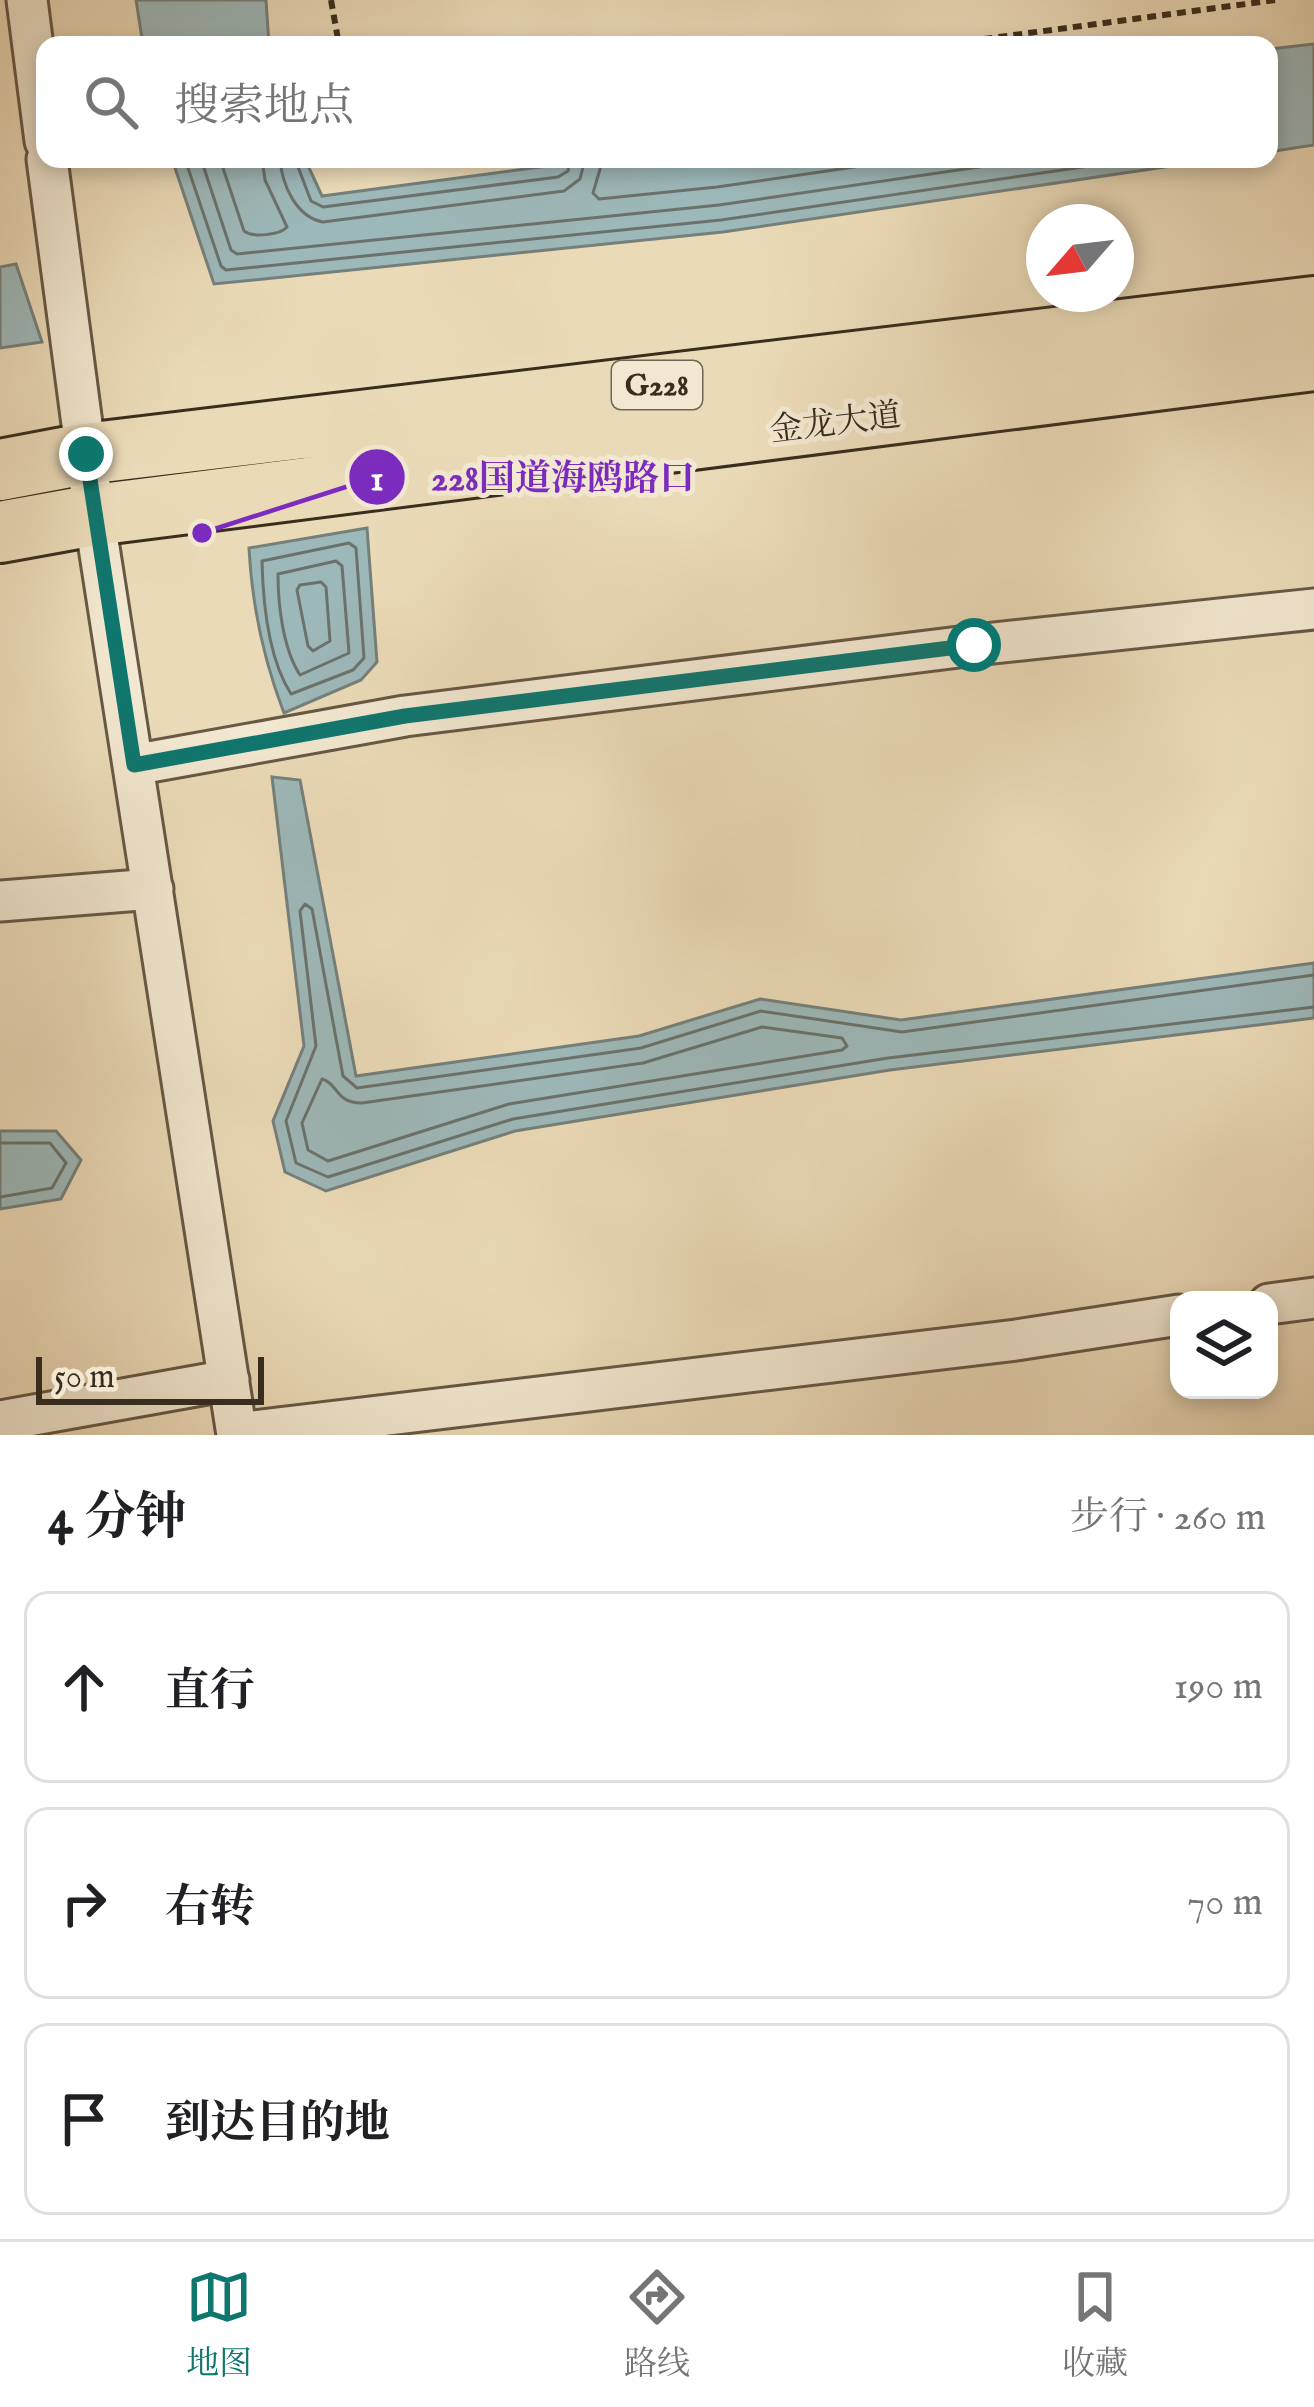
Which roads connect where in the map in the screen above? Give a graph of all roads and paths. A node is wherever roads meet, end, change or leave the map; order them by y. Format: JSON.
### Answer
{"nodes":[{"id":1,"x":27,"y":0,"type":"edge"},
{"id":2,"x":332,"y":0,"type":"edge"},
{"id":3,"x":1276,"y":0,"type":"edge"},
{"id":4,"x":338,"y":36,"type":"edge"},
{"id":5,"x":1006,"y":36,"type":"edge"},
{"id":6,"x":18,"y":68,"type":"edge"},
{"id":7,"x":36,"y":116,"type":"edge"},
{"id":8,"x":48,"y":168,"type":"edge"},
{"id":9,"x":1314,"y":307,"type":"edge"},
{"id":10,"x":1314,"y":360,"type":"edge"},
{"id":11,"x":86,"y":454,"type":"junction"},
{"id":12,"x":0,"y":470,"type":"edge"},
{"id":13,"x":94,"y":515,"type":"junction"},
{"id":14,"x":0,"y":532,"type":"edge"},
{"id":15,"x":1314,"y":609,"type":"edge"},
{"id":16,"x":134,"y":765,"type":"junction"},
{"id":17,"x":153,"y":889,"type":"junction"},
{"id":18,"x":0,"y":901,"type":"edge"},
{"id":19,"x":1314,"y":1298,"type":"edge"},
{"id":20,"x":1278,"y":1303,"type":"edge"},
{"id":21,"x":1170,"y":1316,"type":"edge"},
{"id":22,"x":229,"y":1380,"type":"junction"},
{"id":23,"x":0,"y":1421,"type":"edge"},
{"id":24,"x":237,"y":1434,"type":"edge"}],
"edges":[{"from":1,"to":6,"type":"street"},
{"from":2,"to":4,"type":"path"},
{"from":3,"to":5,"type":"path"},
{"from":6,"to":7,"type":"street"},
{"from":8,"to":11,"type":"street"},
{"from":9,"to":11,"type":"highway","name":"金龙大道","number":"G228"},
{"from":10,"to":13,"type":"highway","name":"金龙大道","number":"G228"},
{"from":11,"to":12,"type":"highway","name":"金龙大道","number":"G228"},
{"from":11,"to":13,"type":"street"},
{"from":13,"to":14,"type":"highway","name":"金龙大道","number":"G228"},
{"from":13,"to":16,"type":"street"},
{"from":15,"to":16,"type":"street"},
{"from":16,"to":17,"type":"street"},
{"from":17,"to":18,"type":"street"},
{"from":17,"to":22,"type":"street"},
{"from":19,"to":20,"type":"street"},
{"from":21,"to":24,"type":"street"},
{"from":22,"to":23,"type":"street"},
{"from":22,"to":24,"type":"street"}]}
